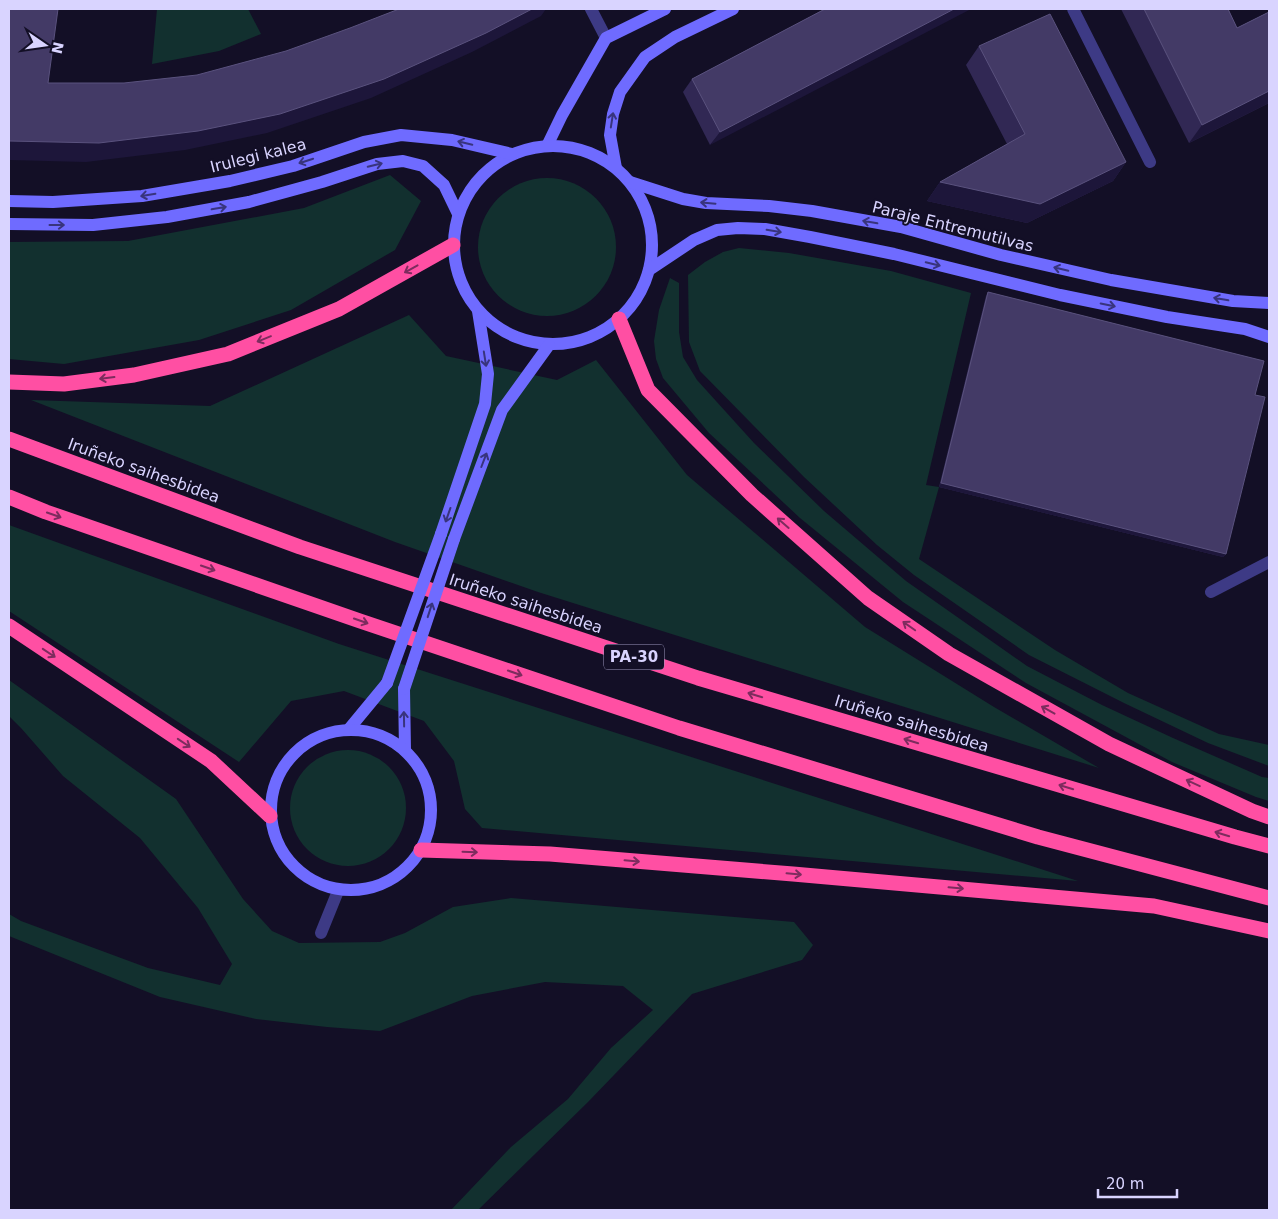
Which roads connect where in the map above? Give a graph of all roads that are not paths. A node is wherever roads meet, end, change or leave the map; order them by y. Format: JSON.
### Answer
{"nodes":[{"id":1,"x":590,"y":9,"type":"edge"},
{"id":2,"x":665,"y":9,"type":"edge"},
{"id":3,"x":733,"y":9,"type":"edge"},
{"id":4,"x":1073,"y":9,"type":"edge"},
{"id":5,"x":606,"y":38,"type":"junction"},
{"id":6,"x":546,"y":146,"type":"junction"},
{"id":7,"x":512,"y":154,"type":"junction"},
{"id":8,"x":1150,"y":162,"type":"dead end"},
{"id":9,"x":616,"y":168,"type":"junction"},
{"id":10,"x":630,"y":182,"type":"junction"},
{"id":11,"x":9,"y":201,"type":"edge"},
{"id":12,"x":458,"y":214,"type":"junction"},
{"id":13,"x":9,"y":224,"type":"edge"},
{"id":14,"x":453,"y":245,"type":"junction"},
{"id":15,"x":649,"y":270,"type":"junction"},
{"id":16,"x":1269,"y":303,"type":"edge"},
{"id":17,"x":478,"y":311,"type":"junction"},
{"id":18,"x":619,"y":319,"type":"junction"},
{"id":19,"x":1269,"y":337,"type":"edge"},
{"id":20,"x":549,"y":345,"type":"junction"},
{"id":21,"x":9,"y":382,"type":"edge"},
{"id":22,"x":9,"y":439,"type":"edge"},
{"id":23,"x":9,"y":498,"type":"edge"},
{"id":24,"x":1269,"y":562,"type":"edge"},
{"id":25,"x":1211,"y":592,"type":"dead end"},
{"id":26,"x":9,"y":626,"type":"edge"},
{"id":27,"x":349,"y":729,"type":"junction"},
{"id":28,"x":405,"y":750,"type":"junction"},
{"id":29,"x":270,"y":816,"type":"junction"},
{"id":30,"x":1269,"y":817,"type":"edge"},
{"id":31,"x":1269,"y":846,"type":"edge"},
{"id":32,"x":421,"y":850,"type":"junction"},
{"id":33,"x":338,"y":891,"type":"junction"},
{"id":34,"x":1269,"y":898,"type":"edge"},
{"id":35,"x":1269,"y":931,"type":"edge"},
{"id":36,"x":321,"y":933,"type":"dead end"}],
"edges":[{"from":1,"to":5,"type":"street"},
{"from":2,"to":5,"type":"street"},
{"from":9,"to":3,"type":"street","one_way":true},
{"from":4,"to":8,"type":"street"},
{"from":5,"to":6,"type":"street"},
{"from":6,"to":7,"type":"street"},
{"from":6,"to":9,"type":"street"},
{"from":7,"to":11,"type":"street","name":"Irulegi kalea","one_way":true},
{"from":7,"to":12,"type":"street"},
{"from":9,"to":10,"type":"street"},
{"from":10,"to":15,"type":"street"},
{"from":16,"to":10,"type":"street","name":"Paraje Entremutilvas","one_way":true},
{"from":13,"to":12,"type":"street","one_way":true},
{"from":12,"to":14,"type":"street"},
{"from":14,"to":17,"type":"street"},
{"from":14,"to":21,"type":"highway","one_way":true},
{"from":15,"to":18,"type":"street"},
{"from":15,"to":19,"type":"street","one_way":true},
{"from":17,"to":20,"type":"street"},
{"from":17,"to":27,"type":"street","one_way":true,"bridge":true},
{"from":18,"to":20,"type":"street"},
{"from":30,"to":18,"type":"highway","one_way":true},
{"from":28,"to":20,"type":"street","one_way":true,"bridge":true},
{"from":31,"to":22,"type":"highway","name":"Iruñeko saihesbidea","number":"PA-30","one_way":true},
{"from":23,"to":34,"type":"highway","one_way":true},
{"from":24,"to":25,"type":"street"},
{"from":26,"to":29,"type":"highway","one_way":true},
{"from":27,"to":28,"type":"street"},
{"from":27,"to":29,"type":"street"},
{"from":28,"to":32,"type":"street"},
{"from":29,"to":33,"type":"street"},
{"from":32,"to":33,"type":"street"},
{"from":32,"to":35,"type":"highway","one_way":true},
{"from":33,"to":36,"type":"street"}]}
